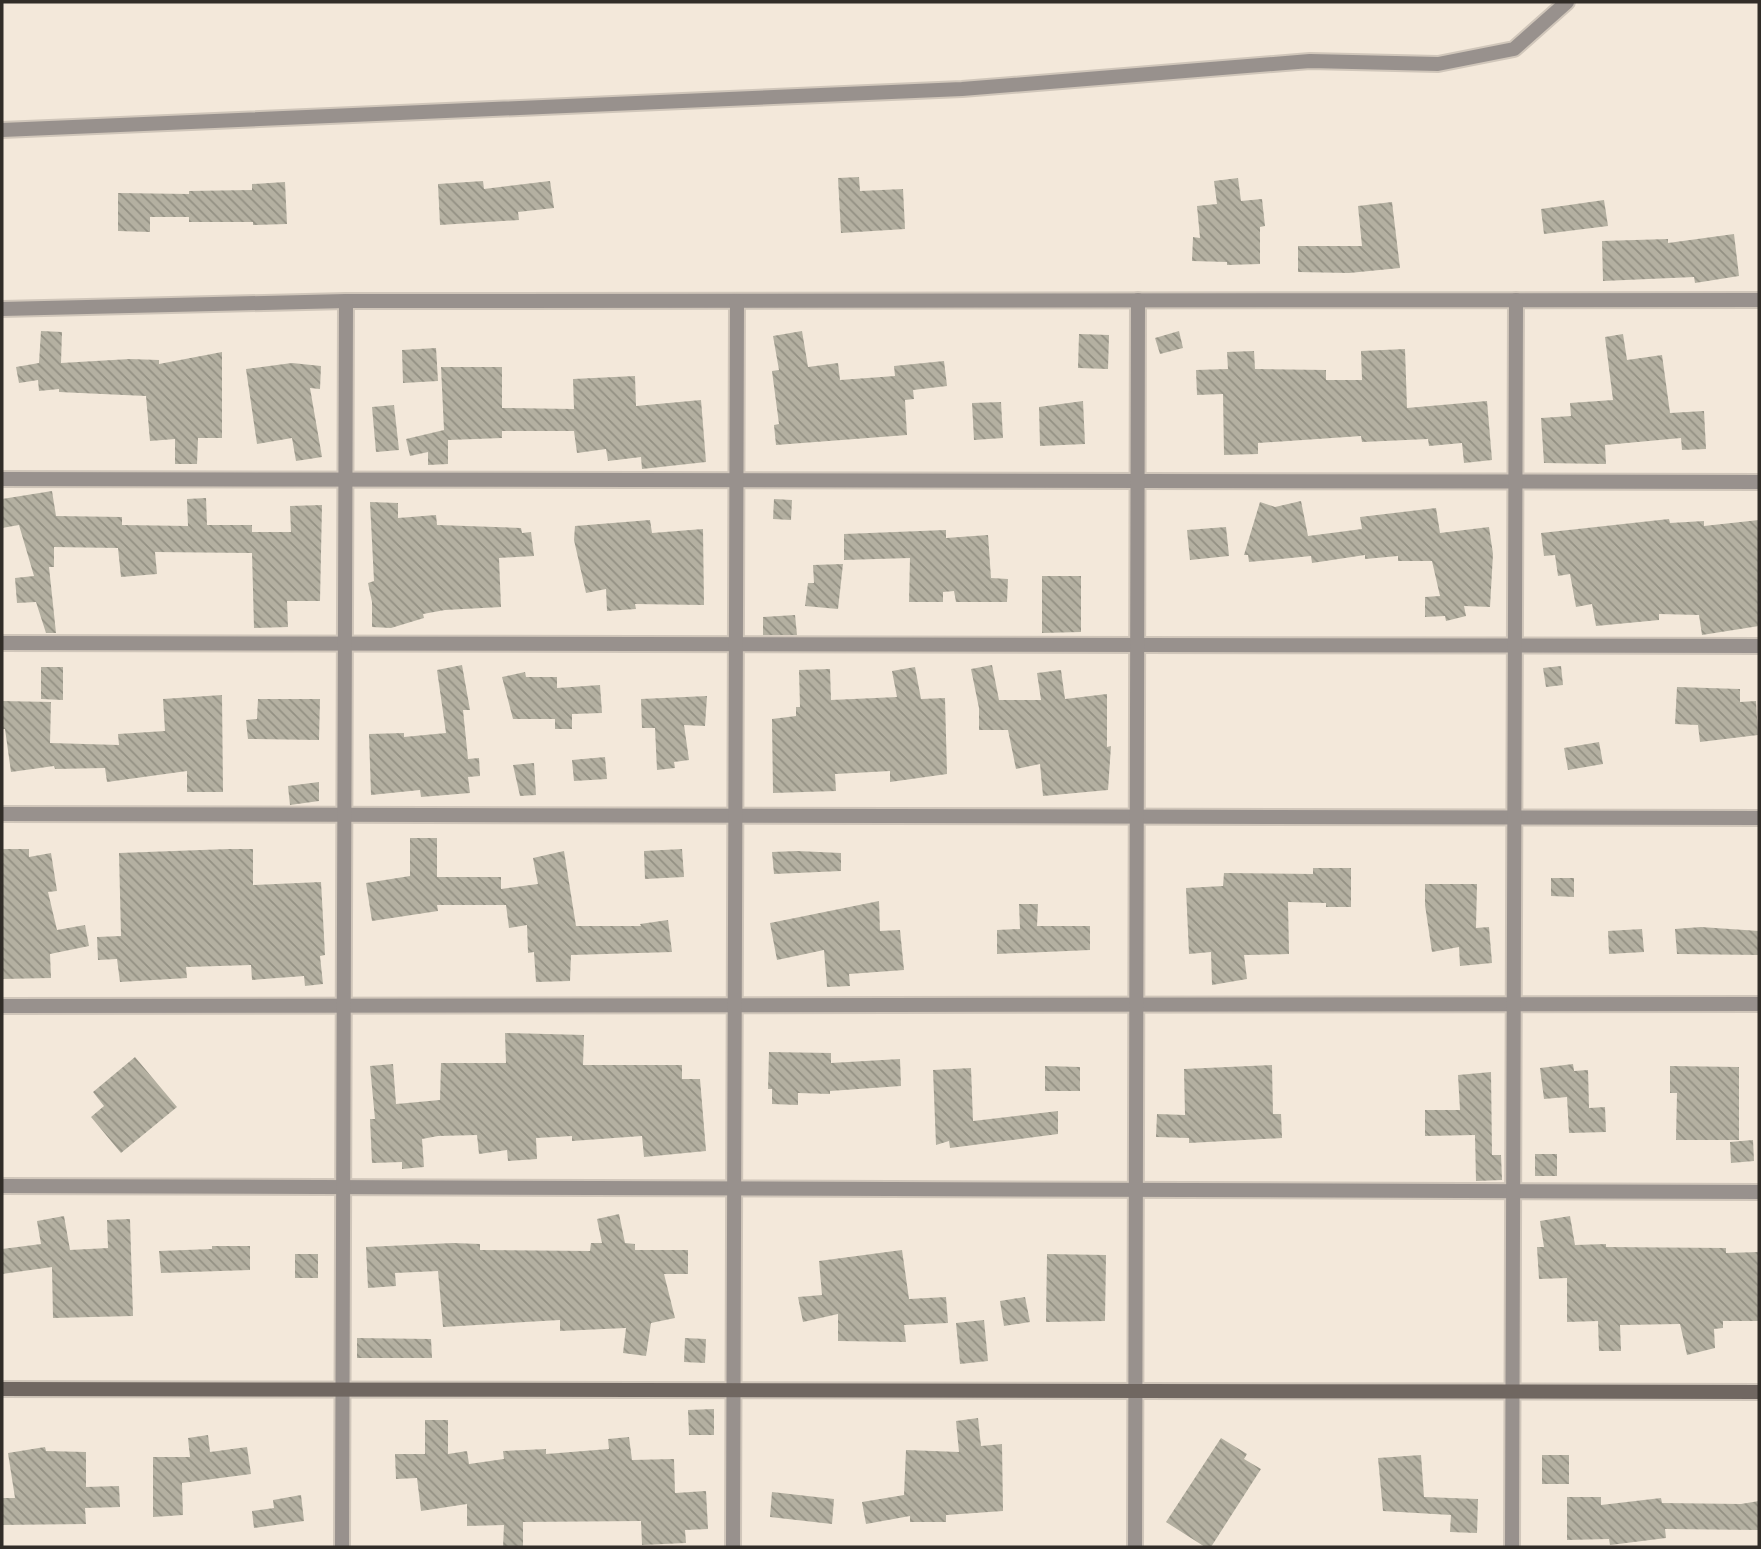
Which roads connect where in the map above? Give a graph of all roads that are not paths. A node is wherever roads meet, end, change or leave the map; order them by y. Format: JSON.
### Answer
{"nodes":[{"id":1,"x":1567,"y":2,"type":"edge"},
{"id":2,"x":2,"y":130,"type":"edge"},
{"id":3,"x":1138,"y":300,"type":"junction"},
{"id":4,"x":1516,"y":300,"type":"junction"},
{"id":5,"x":1759,"y":300,"type":"edge"},
{"id":6,"x":346,"y":301,"type":"junction"},
{"id":7,"x":737,"y":301,"type":"junction"},
{"id":8,"x":2,"y":309,"type":"edge"},
{"id":9,"x":2,"y":479,"type":"edge"},
{"id":10,"x":345,"y":479,"type":"junction"},
{"id":11,"x":736,"y":480,"type":"junction"},
{"id":12,"x":1138,"y":480,"type":"junction"},
{"id":13,"x":1516,"y":481,"type":"junction"},
{"id":14,"x":1759,"y":482,"type":"edge"},
{"id":15,"x":2,"y":643,"type":"edge"},
{"id":16,"x":345,"y":644,"type":"junction"},
{"id":17,"x":736,"y":645,"type":"junction"},
{"id":18,"x":1137,"y":645,"type":"junction"},
{"id":19,"x":1515,"y":646,"type":"junction"},
{"id":20,"x":1759,"y":646,"type":"edge"},
{"id":21,"x":2,"y":814,"type":"edge"},
{"id":22,"x":344,"y":814,"type":"junction"},
{"id":23,"x":736,"y":816,"type":"junction"},
{"id":24,"x":1137,"y":817,"type":"junction"},
{"id":25,"x":1514,"y":817,"type":"junction"},
{"id":26,"x":1759,"y":818,"type":"edge"},
{"id":27,"x":1759,"y":1004,"type":"edge"},
{"id":28,"x":735,"y":1005,"type":"junction"},
{"id":29,"x":1136,"y":1005,"type":"junction"},
{"id":30,"x":1514,"y":1005,"type":"junction"},
{"id":31,"x":2,"y":1006,"type":"edge"},
{"id":32,"x":344,"y":1006,"type":"junction"},
{"id":33,"x":2,"y":1186,"type":"edge"},
{"id":34,"x":343,"y":1187,"type":"junction"},
{"id":35,"x":734,"y":1188,"type":"junction"},
{"id":36,"x":1136,"y":1190,"type":"junction"},
{"id":37,"x":1513,"y":1191,"type":"junction"},
{"id":38,"x":1759,"y":1192,"type":"edge"},
{"id":39,"x":2,"y":1390,"type":"edge"},
{"id":40,"x":343,"y":1390,"type":"junction"},
{"id":41,"x":734,"y":1391,"type":"junction"},
{"id":42,"x":1135,"y":1391,"type":"junction"},
{"id":43,"x":1513,"y":1392,"type":"junction"},
{"id":44,"x":1759,"y":1392,"type":"edge"},
{"id":45,"x":342,"y":1547,"type":"edge"},
{"id":46,"x":733,"y":1547,"type":"edge"},
{"id":47,"x":1135,"y":1547,"type":"edge"},
{"id":48,"x":1513,"y":1547,"type":"edge"}],
"edges":[{"from":1,"to":2,"type":"street"},
{"from":3,"to":4,"type":"street"},
{"from":3,"to":7,"type":"street"},
{"from":3,"to":12,"type":"street"},
{"from":4,"to":5,"type":"street"},
{"from":4,"to":13,"type":"street"},
{"from":6,"to":7,"type":"street"},
{"from":6,"to":8,"type":"street"},
{"from":6,"to":10,"type":"street"},
{"from":7,"to":11,"type":"street"},
{"from":9,"to":10,"type":"street"},
{"from":10,"to":11,"type":"street"},
{"from":10,"to":16,"type":"street"},
{"from":11,"to":12,"type":"street"},
{"from":11,"to":17,"type":"street"},
{"from":12,"to":13,"type":"street"},
{"from":12,"to":18,"type":"street"},
{"from":13,"to":14,"type":"street"},
{"from":13,"to":19,"type":"street"},
{"from":15,"to":16,"type":"street"},
{"from":16,"to":17,"type":"street"},
{"from":16,"to":22,"type":"street"},
{"from":17,"to":18,"type":"street"},
{"from":17,"to":23,"type":"street"},
{"from":18,"to":19,"type":"street"},
{"from":18,"to":24,"type":"street"},
{"from":19,"to":20,"type":"street"},
{"from":19,"to":25,"type":"street"},
{"from":21,"to":22,"type":"street"},
{"from":22,"to":23,"type":"street"},
{"from":22,"to":32,"type":"street"},
{"from":23,"to":24,"type":"street"},
{"from":23,"to":28,"type":"street"},
{"from":24,"to":25,"type":"street"},
{"from":24,"to":29,"type":"street"},
{"from":25,"to":26,"type":"street"},
{"from":25,"to":30,"type":"street"},
{"from":27,"to":30,"type":"street"},
{"from":28,"to":29,"type":"street"},
{"from":28,"to":32,"type":"street"},
{"from":28,"to":35,"type":"street"},
{"from":29,"to":30,"type":"street"},
{"from":29,"to":36,"type":"street"},
{"from":30,"to":37,"type":"street"},
{"from":31,"to":32,"type":"street"},
{"from":32,"to":34,"type":"street"},
{"from":33,"to":34,"type":"street"},
{"from":34,"to":35,"type":"street"},
{"from":34,"to":40,"type":"street"},
{"from":35,"to":36,"type":"street"},
{"from":35,"to":41,"type":"street"},
{"from":36,"to":37,"type":"street"},
{"from":36,"to":42,"type":"street"},
{"from":37,"to":38,"type":"street"},
{"from":37,"to":43,"type":"street"},
{"from":39,"to":40,"type":"street"},
{"from":40,"to":41,"type":"street"},
{"from":40,"to":45,"type":"street"},
{"from":41,"to":42,"type":"street"},
{"from":41,"to":46,"type":"street"},
{"from":42,"to":43,"type":"street"},
{"from":42,"to":47,"type":"street"},
{"from":43,"to":44,"type":"street"},
{"from":43,"to":48,"type":"street"}]}
